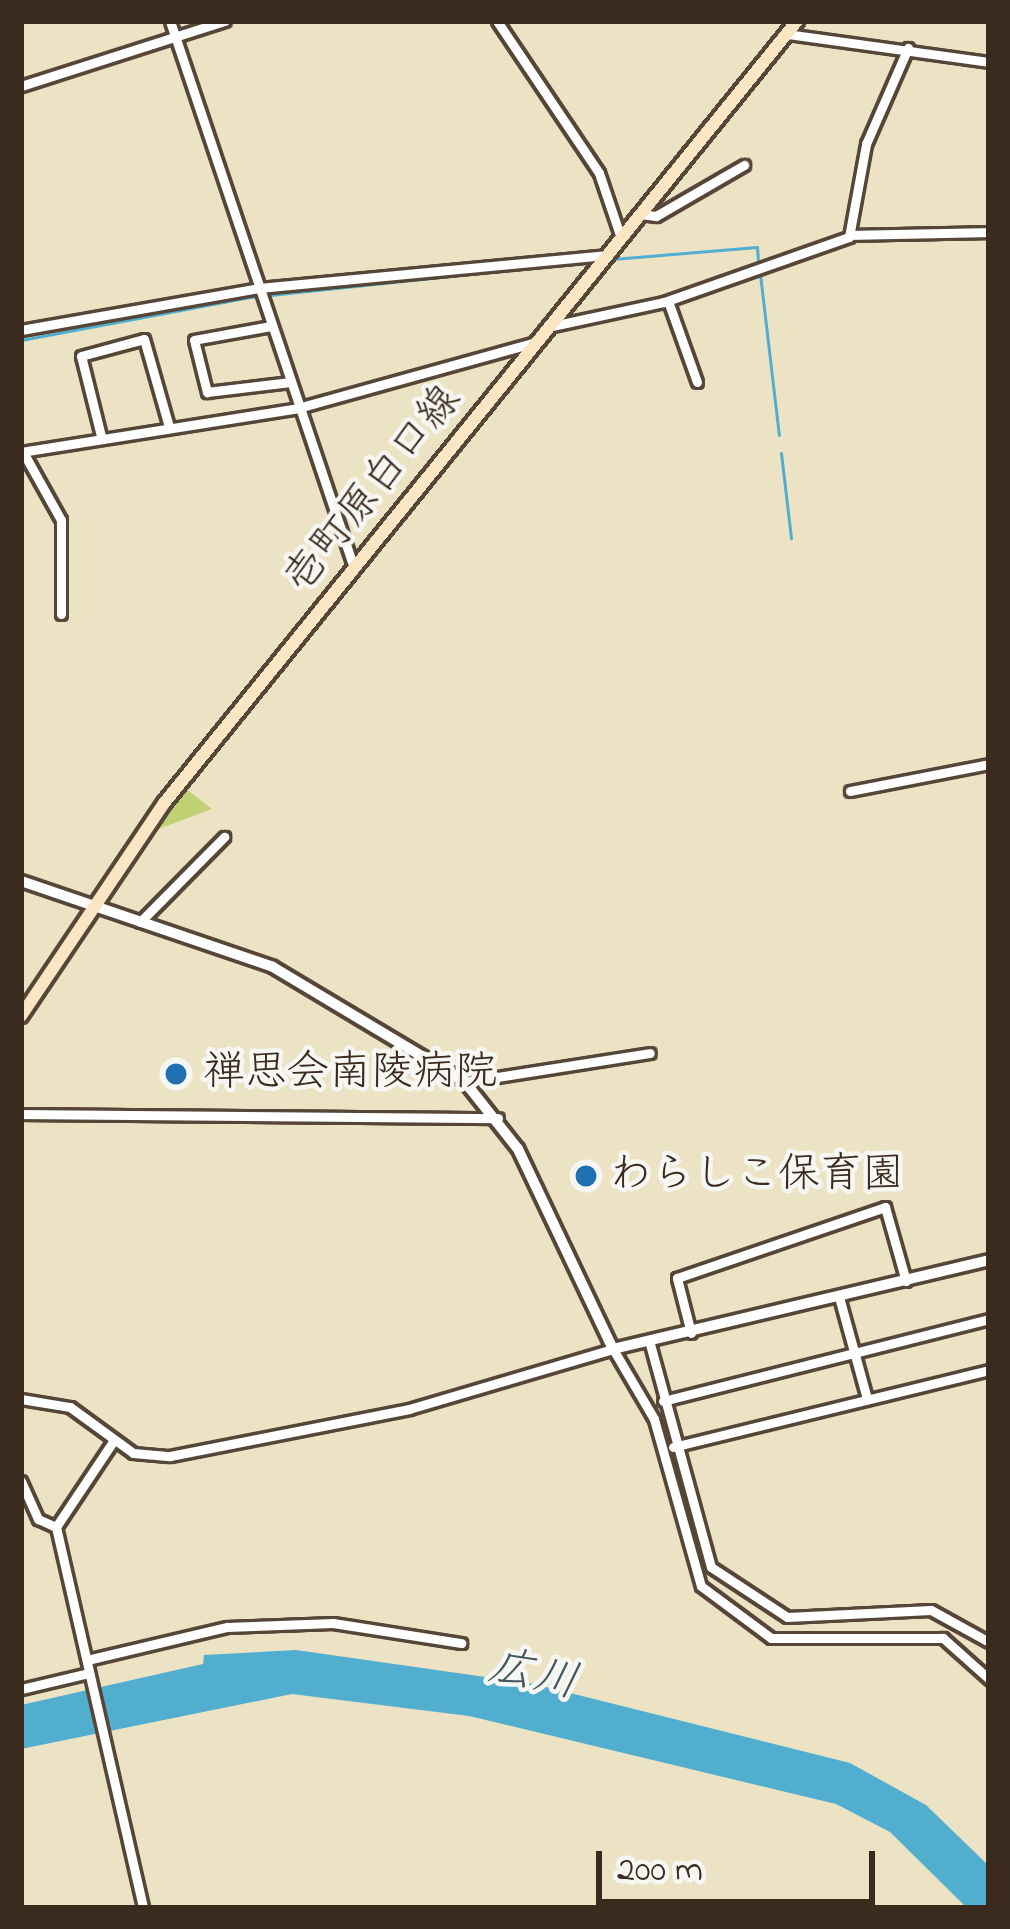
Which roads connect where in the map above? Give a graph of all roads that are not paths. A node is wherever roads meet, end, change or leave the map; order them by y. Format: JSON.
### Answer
{"nodes":[{"id":1,"x":170,"y":21,"type":"edge"},
{"id":2,"x":225,"y":21,"type":"edge"},
{"id":3,"x":497,"y":21,"type":"edge"},
{"id":4,"x":797,"y":21,"type":"edge"},
{"id":5,"x":786,"y":34,"type":"junction"},
{"id":6,"x":175,"y":37,"type":"junction"},
{"id":7,"x":908,"y":48,"type":"junction"},
{"id":8,"x":989,"y":62,"type":"edge"},
{"id":9,"x":21,"y":86,"type":"edge"},
{"id":10,"x":744,"y":165,"type":"dead end"},
{"id":11,"x":640,"y":214,"type":"junction"},
{"id":12,"x":989,"y":232,"type":"edge"},
{"id":13,"x":851,"y":235,"type":"junction"},
{"id":14,"x":621,"y":238,"type":"junction"},
{"id":15,"x":607,"y":255,"type":"junction"},
{"id":16,"x":258,"y":288,"type":"junction"},
{"id":17,"x":668,"y":301,"type":"junction"},
{"id":18,"x":271,"y":326,"type":"junction"},
{"id":19,"x":548,"y":327,"type":"junction"},
{"id":20,"x":21,"y":330,"type":"edge"},
{"id":21,"x":536,"y":342,"type":"junction"},
{"id":22,"x":290,"y":382,"type":"junction"},
{"id":23,"x":697,"y":382,"type":"dead end"},
{"id":24,"x":298,"y":407,"type":"junction"},
{"id":25,"x":169,"y":427,"type":"junction"},
{"id":26,"x":101,"y":436,"type":"junction"},
{"id":27,"x":22,"y":452,"type":"edge"},
{"id":28,"x":354,"y":568,"type":"junction"},
{"id":29,"x":61,"y":614,"type":"dead end"},
{"id":30,"x":989,"y":764,"type":"edge"},
{"id":31,"x":850,"y":791,"type":"dead end"},
{"id":32,"x":224,"y":837,"type":"dead end"},
{"id":33,"x":21,"y":881,"type":"edge"},
{"id":34,"x":94,"y":902,"type":"junction"},
{"id":35,"x":140,"y":922,"type":"junction"},
{"id":36,"x":21,"y":1016,"type":"edge"},
{"id":37,"x":650,"y":1053,"type":"dead end"},
{"id":38,"x":465,"y":1082,"type":"junction"},
{"id":39,"x":21,"y":1114,"type":"edge"},
{"id":40,"x":498,"y":1118,"type":"junction"},
{"id":41,"x":989,"y":1260,"type":"edge"},
{"id":42,"x":906,"y":1281,"type":"junction"},
{"id":43,"x":839,"y":1297,"type":"junction"},
{"id":44,"x":989,"y":1318,"type":"edge"},
{"id":45,"x":691,"y":1333,"type":"junction"},
{"id":46,"x":650,"y":1344,"type":"junction"},
{"id":47,"x":613,"y":1349,"type":"junction"},
{"id":48,"x":855,"y":1352,"type":"junction"},
{"id":49,"x":989,"y":1370,"type":"edge"},
{"id":50,"x":21,"y":1399,"type":"edge"},
{"id":51,"x":867,"y":1400,"type":"junction"},
{"id":52,"x":663,"y":1401,"type":"junction"},
{"id":53,"x":112,"y":1443,"type":"junction"},
{"id":54,"x":673,"y":1447,"type":"junction"},
{"id":55,"x":21,"y":1480,"type":"edge"},
{"id":56,"x":56,"y":1527,"type":"junction"},
{"id":57,"x":989,"y":1642,"type":"edge"},
{"id":58,"x":461,"y":1643,"type":"dead end"},
{"id":59,"x":87,"y":1660,"type":"junction"},
{"id":60,"x":90,"y":1678,"type":"junction"},
{"id":61,"x":989,"y":1679,"type":"edge"},
{"id":62,"x":21,"y":1689,"type":"edge"},
{"id":63,"x":143,"y":1908,"type":"edge"}],
"edges":[{"from":1,"to":6,"type":"street"},
{"from":2,"to":6,"type":"street"},
{"from":3,"to":14,"type":"street"},
{"from":4,"to":5,"type":"main road","name":"壱町原白口線"},
{"from":5,"to":7,"type":"street"},
{"from":5,"to":11,"type":"main road","name":"壱町原白口線"},
{"from":6,"to":9,"type":"street"},
{"from":6,"to":16,"type":"street"},
{"from":7,"to":8,"type":"street"},
{"from":7,"to":13,"type":"street"},
{"from":10,"to":11,"type":"street"},
{"from":11,"to":14,"type":"main road","name":"壱町原白口線"},
{"from":12,"to":13,"type":"street"},
{"from":13,"to":17,"type":"street"},
{"from":14,"to":15,"type":"main road","name":"壱町原白口線"},
{"from":15,"to":16,"type":"street"},
{"from":15,"to":19,"type":"main road","name":"壱町原白口線"},
{"from":16,"to":18,"type":"street"},
{"from":16,"to":20,"type":"street"},
{"from":17,"to":19,"type":"street"},
{"from":17,"to":23,"type":"street"},
{"from":18,"to":22,"type":"street"},
{"from":18,"to":22,"type":"street"},
{"from":19,"to":21,"type":"main road","name":"壱町原白口線"},
{"from":21,"to":24,"type":"street"},
{"from":21,"to":28,"type":"main road","name":"壱町原白口線"},
{"from":22,"to":24,"type":"street"},
{"from":24,"to":25,"type":"street"},
{"from":24,"to":28,"type":"street"},
{"from":25,"to":26,"type":"street"},
{"from":25,"to":26,"type":"street"},
{"from":26,"to":27,"type":"street"},
{"from":27,"to":29,"type":"street"},
{"from":28,"to":34,"type":"main road","name":"壱町原白口線"},
{"from":30,"to":31,"type":"street"},
{"from":32,"to":35,"type":"street"},
{"from":33,"to":34,"type":"street"},
{"from":34,"to":35,"type":"street"},
{"from":34,"to":36,"type":"main road","name":"壱町原白口線"},
{"from":35,"to":38,"type":"street"},
{"from":37,"to":38,"type":"street"},
{"from":38,"to":40,"type":"street"},
{"from":39,"to":40,"type":"street"},
{"from":40,"to":47,"type":"street"},
{"from":41,"to":42,"type":"street"},
{"from":42,"to":43,"type":"street"},
{"from":42,"to":45,"type":"street"},
{"from":43,"to":45,"type":"street"},
{"from":43,"to":48,"type":"street"},
{"from":44,"to":48,"type":"street"},
{"from":45,"to":46,"type":"street"},
{"from":46,"to":47,"type":"street"},
{"from":46,"to":52,"type":"street"},
{"from":47,"to":53,"type":"street"},
{"from":47,"to":61,"type":"street"},
{"from":48,"to":51,"type":"street"},
{"from":48,"to":52,"type":"street"},
{"from":49,"to":51,"type":"street"},
{"from":50,"to":53,"type":"street"},
{"from":51,"to":54,"type":"street"},
{"from":52,"to":54,"type":"street"},
{"from":53,"to":56,"type":"street"},
{"from":54,"to":57,"type":"street"},
{"from":55,"to":56,"type":"street"},
{"from":56,"to":59,"type":"street"},
{"from":58,"to":59,"type":"street"},
{"from":59,"to":60,"type":"street"},
{"from":60,"to":62,"type":"street"},
{"from":60,"to":63,"type":"street"}]}
